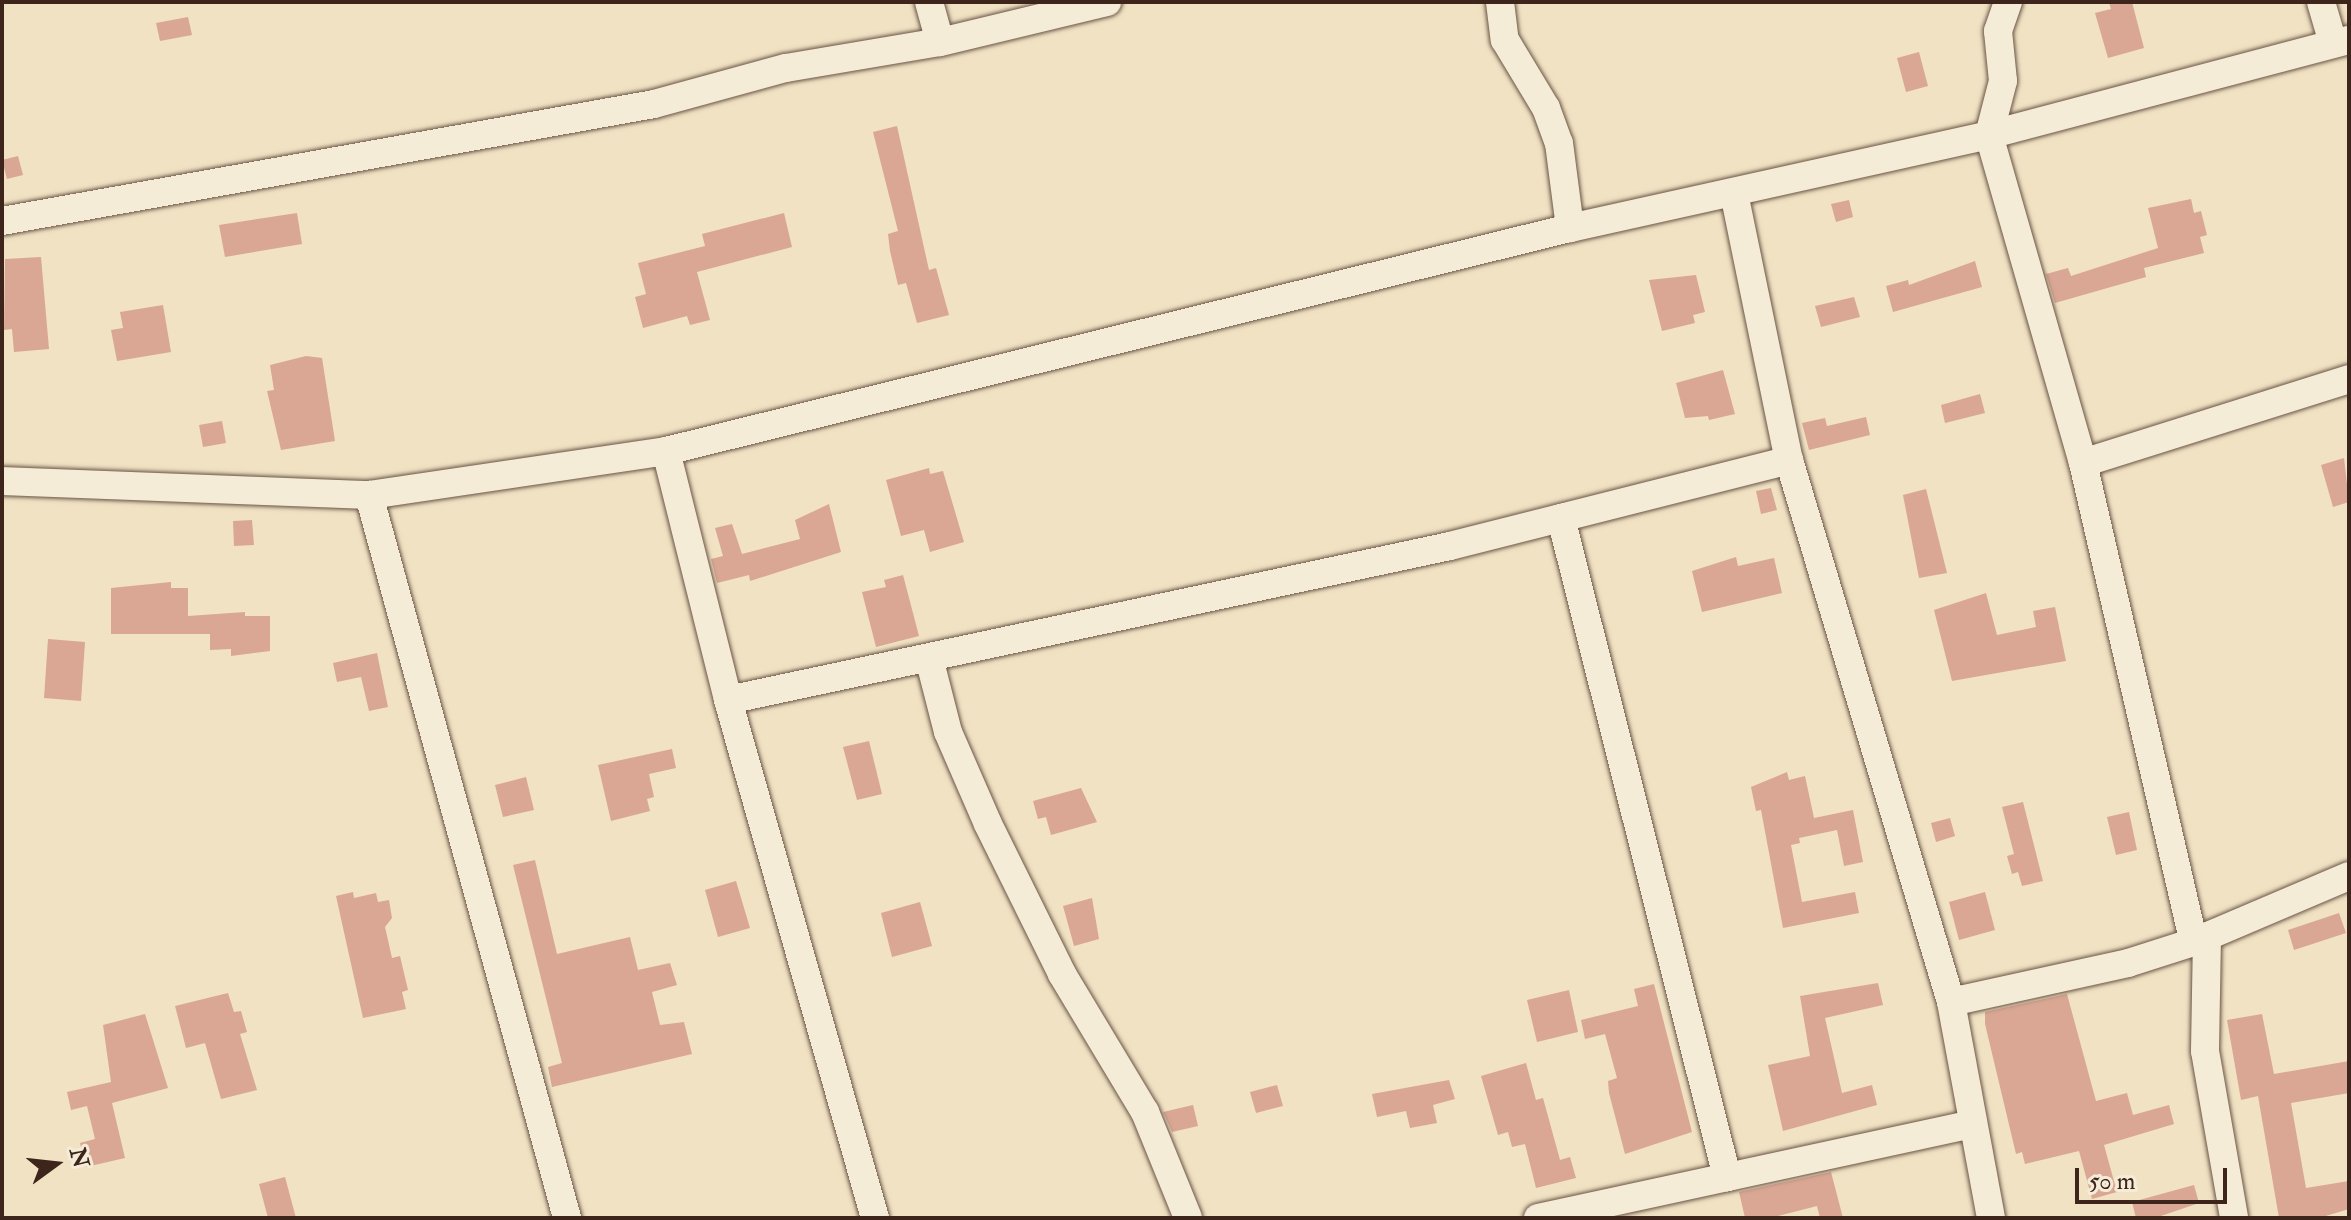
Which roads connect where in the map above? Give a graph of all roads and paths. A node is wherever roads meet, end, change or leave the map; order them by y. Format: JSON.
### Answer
{"nodes":[{"id":1,"x":929,"y":2,"type":"edge"},
{"id":2,"x":1107,"y":2,"type":"edge"},
{"id":3,"x":1500,"y":2,"type":"edge"},
{"id":4,"x":2008,"y":2,"type":"edge"},
{"id":5,"x":2321,"y":2,"type":"edge"},
{"id":6,"x":940,"y":42,"type":"junction"},
{"id":7,"x":2341,"y":42,"type":"edge"},
{"id":8,"x":1989,"y":135,"type":"junction"},
{"id":9,"x":1734,"y":193,"type":"junction"},
{"id":10,"x":2,"y":221,"type":"edge"},
{"id":11,"x":1570,"y":228,"type":"junction"},
{"id":12,"x":2349,"y":379,"type":"edge"},
{"id":13,"x":666,"y":451,"type":"junction"},
{"id":14,"x":1789,"y":460,"type":"junction"},
{"id":15,"x":2083,"y":463,"type":"junction"},
{"id":16,"x":2,"y":481,"type":"edge"},
{"id":17,"x":369,"y":495,"type":"junction"},
{"id":18,"x":1561,"y":518,"type":"junction"},
{"id":19,"x":929,"y":658,"type":"junction"},
{"id":20,"x":728,"y":700,"type":"junction"},
{"id":21,"x":2349,"y":876,"type":"edge"},
{"id":22,"x":2200,"y":939,"type":"junction"},
{"id":23,"x":1951,"y":1002,"type":"junction"},
{"id":24,"x":1971,"y":1124,"type":"junction"},
{"id":25,"x":1727,"y":1177,"type":"junction"},
{"id":26,"x":567,"y":1218,"type":"edge"},
{"id":27,"x":875,"y":1218,"type":"edge"},
{"id":28,"x":1188,"y":1218,"type":"edge"},
{"id":29,"x":1538,"y":1218,"type":"edge"},
{"id":30,"x":1991,"y":1218,"type":"edge"},
{"id":31,"x":2234,"y":1218,"type":"edge"}],
"edges":[{"from":1,"to":6,"type":"street"},
{"from":2,"to":6,"type":"street"},
{"from":3,"to":11,"type":"street"},
{"from":4,"to":8,"type":"street"},
{"from":5,"to":7,"type":"street"},
{"from":6,"to":10,"type":"street"},
{"from":7,"to":8,"type":"street"},
{"from":8,"to":9,"type":"street"},
{"from":8,"to":15,"type":"street"},
{"from":9,"to":11,"type":"street"},
{"from":9,"to":14,"type":"street"},
{"from":11,"to":13,"type":"street"},
{"from":12,"to":15,"type":"street"},
{"from":13,"to":17,"type":"street"},
{"from":13,"to":20,"type":"street"},
{"from":14,"to":18,"type":"street"},
{"from":14,"to":23,"type":"street"},
{"from":15,"to":22,"type":"street"},
{"from":16,"to":17,"type":"street"},
{"from":17,"to":26,"type":"street"},
{"from":18,"to":19,"type":"street"},
{"from":18,"to":25,"type":"street"},
{"from":19,"to":20,"type":"street"},
{"from":19,"to":28,"type":"street"},
{"from":20,"to":27,"type":"street"},
{"from":21,"to":22,"type":"street"},
{"from":22,"to":23,"type":"street"},
{"from":22,"to":31,"type":"street"},
{"from":23,"to":24,"type":"street"},
{"from":24,"to":25,"type":"street"},
{"from":24,"to":30,"type":"street"},
{"from":25,"to":29,"type":"street"}]}
